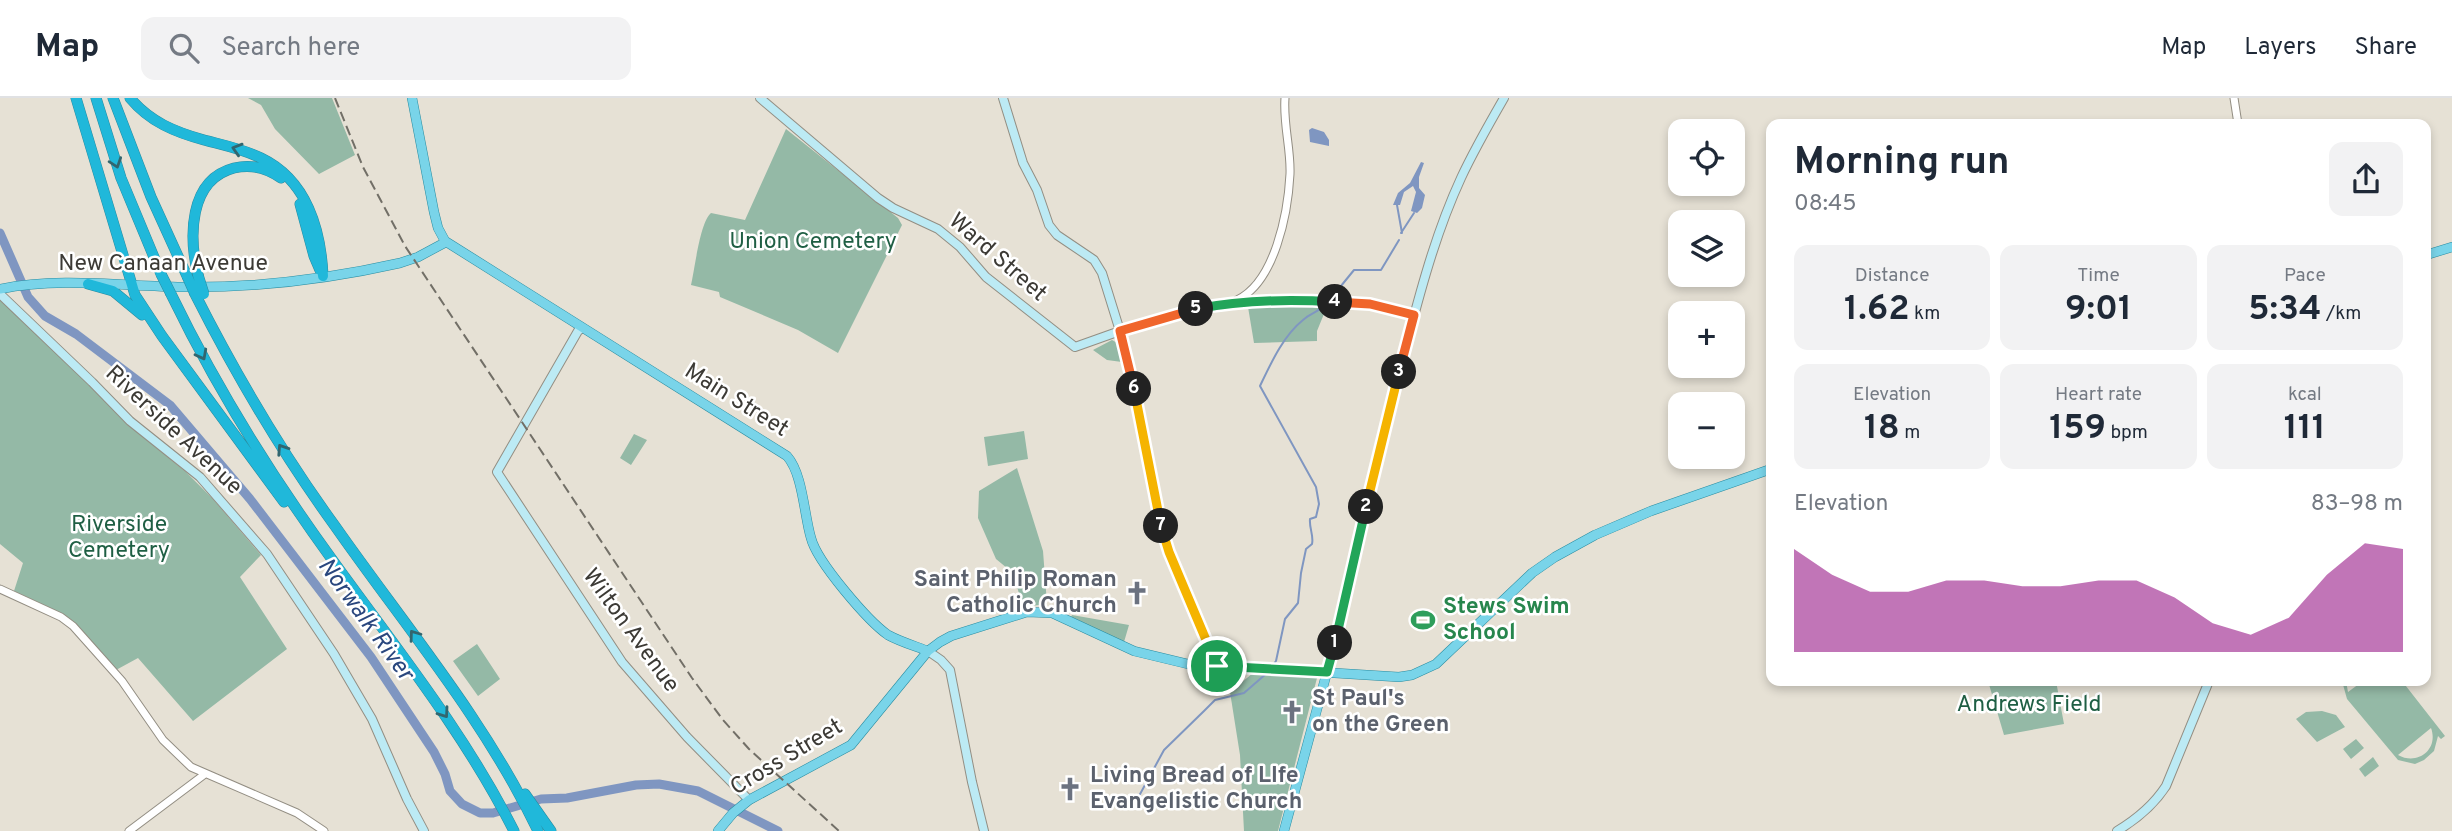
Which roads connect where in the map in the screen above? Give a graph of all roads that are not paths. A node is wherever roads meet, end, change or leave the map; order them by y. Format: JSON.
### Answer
{"nodes":[{"id":1,"x":76,"y":98,"type":"edge"},
{"id":2,"x":96,"y":98,"type":"edge"},
{"id":3,"x":113,"y":98,"type":"edge"},
{"id":4,"x":130,"y":98,"type":"edge"},
{"id":5,"x":412,"y":98,"type":"edge"},
{"id":6,"x":760,"y":98,"type":"edge"},
{"id":7,"x":1003,"y":98,"type":"edge"},
{"id":8,"x":1285,"y":98,"type":"edge"},
{"id":9,"x":1504,"y":98,"type":"edge"},
{"id":10,"x":2234,"y":98,"type":"edge"},
{"id":11,"x":2237,"y":119,"type":"edge"},
{"id":12,"x":446,"y":242,"type":"junction"},
{"id":13,"x":2452,"y":247,"type":"edge"},
{"id":14,"x":2431,"y":253,"type":"edge"},
{"id":15,"x":192,"y":275,"type":"junction"},
{"id":16,"x":323,"y":276,"type":"junction"},
{"id":17,"x":88,"y":285,"type":"junction"},
{"id":18,"x":131,"y":286,"type":"junction"},
{"id":19,"x":0,"y":289,"type":"edge"},
{"id":20,"x":0,"y":294,"type":"edge"},
{"id":21,"x":1233,"y":302,"type":"junction"},
{"id":22,"x":1414,"y":315,"type":"junction"},
{"id":23,"x":582,"y":328,"type":"junction"},
{"id":24,"x":1120,"y":331,"type":"junction"},
{"id":25,"x":162,"y":336,"type":"junction"},
{"id":26,"x":1766,"y":471,"type":"edge"},
{"id":27,"x":332,"y":559,"type":"junction"},
{"id":28,"x":0,"y":589,"type":"edge"},
{"id":29,"x":929,"y":651,"type":"junction"},
{"id":30,"x":1217,"y":666,"type":"junction"},
{"id":31,"x":1327,"y":672,"type":"junction"},
{"id":32,"x":2207,"y":686,"type":"edge"},
{"id":33,"x":205,"y":774,"type":"junction"},
{"id":34,"x":746,"y":802,"type":"junction"},
{"id":35,"x":720,"y":827,"type":"edge"},
{"id":36,"x":542,"y":828,"type":"edge"},
{"id":37,"x":511,"y":830,"type":"edge"},
{"id":38,"x":129,"y":831,"type":"edge"},
{"id":39,"x":324,"y":831,"type":"edge"},
{"id":40,"x":424,"y":831,"type":"edge"},
{"id":41,"x":984,"y":831,"type":"edge"},
{"id":42,"x":1284,"y":831,"type":"edge"},
{"id":43,"x":2117,"y":831,"type":"edge"}],
"edges":[{"from":1,"to":18,"type":"highway"},
{"from":2,"to":27,"type":"highway","one_way":true,"bridge":true},
{"from":3,"to":15,"type":"highway"},
{"from":16,"to":4,"type":"highway","one_way":true},
{"from":5,"to":12,"type":"main road"},
{"from":6,"to":24,"type":"main road","name":"Ward Street"},
{"from":7,"to":24,"type":"main road"},
{"from":8,"to":21,"type":"street"},
{"from":9,"to":22,"type":"main road"},
{"from":10,"to":11,"type":"street"},
{"from":12,"to":16,"type":"main road","name":"New Canaan Avenue"},
{"from":12,"to":23,"type":"main road","name":"Main Street"},
{"from":13,"to":14,"type":"main road"},
{"from":15,"to":16,"type":"highway"},
{"from":36,"to":15,"type":"highway","one_way":true,"bridge":true},
{"from":16,"to":18,"type":"main road","name":"New Canaan Avenue"},
{"from":17,"to":18,"type":"main road","name":"New Canaan Avenue"},
{"from":17,"to":19,"type":"main road","name":"New Canaan Avenue"},
{"from":17,"to":25,"type":"highway"},
{"from":18,"to":25,"type":"highway"},
{"from":20,"to":40,"type":"main road","name":"Riverside Avenue"},
{"from":21,"to":22,"type":"street"},
{"from":21,"to":24,"type":"street"},
{"from":22,"to":31,"type":"main road"},
{"from":23,"to":29,"type":"main road","name":"Main Street"},
{"from":23,"to":34,"type":"main road","name":"Wilton Avenue"},
{"from":24,"to":30,"type":"main road"},
{"from":25,"to":27,"type":"highway"},
{"from":26,"to":31,"type":"main road"},
{"from":27,"to":37,"type":"highway","one_way":true},
{"from":28,"to":33,"type":"street"},
{"from":29,"to":30,"type":"main road"},
{"from":29,"to":34,"type":"main road","name":"Cross Street"},
{"from":29,"to":41,"type":"main road","name":"Main Street"},
{"from":30,"to":31,"type":"main road"},
{"from":31,"to":42,"type":"main road"},
{"from":32,"to":43,"type":"main road"},
{"from":33,"to":38,"type":"street"},
{"from":33,"to":39,"type":"street"},
{"from":34,"to":35,"type":"main road","name":"Cross Street"}]}
